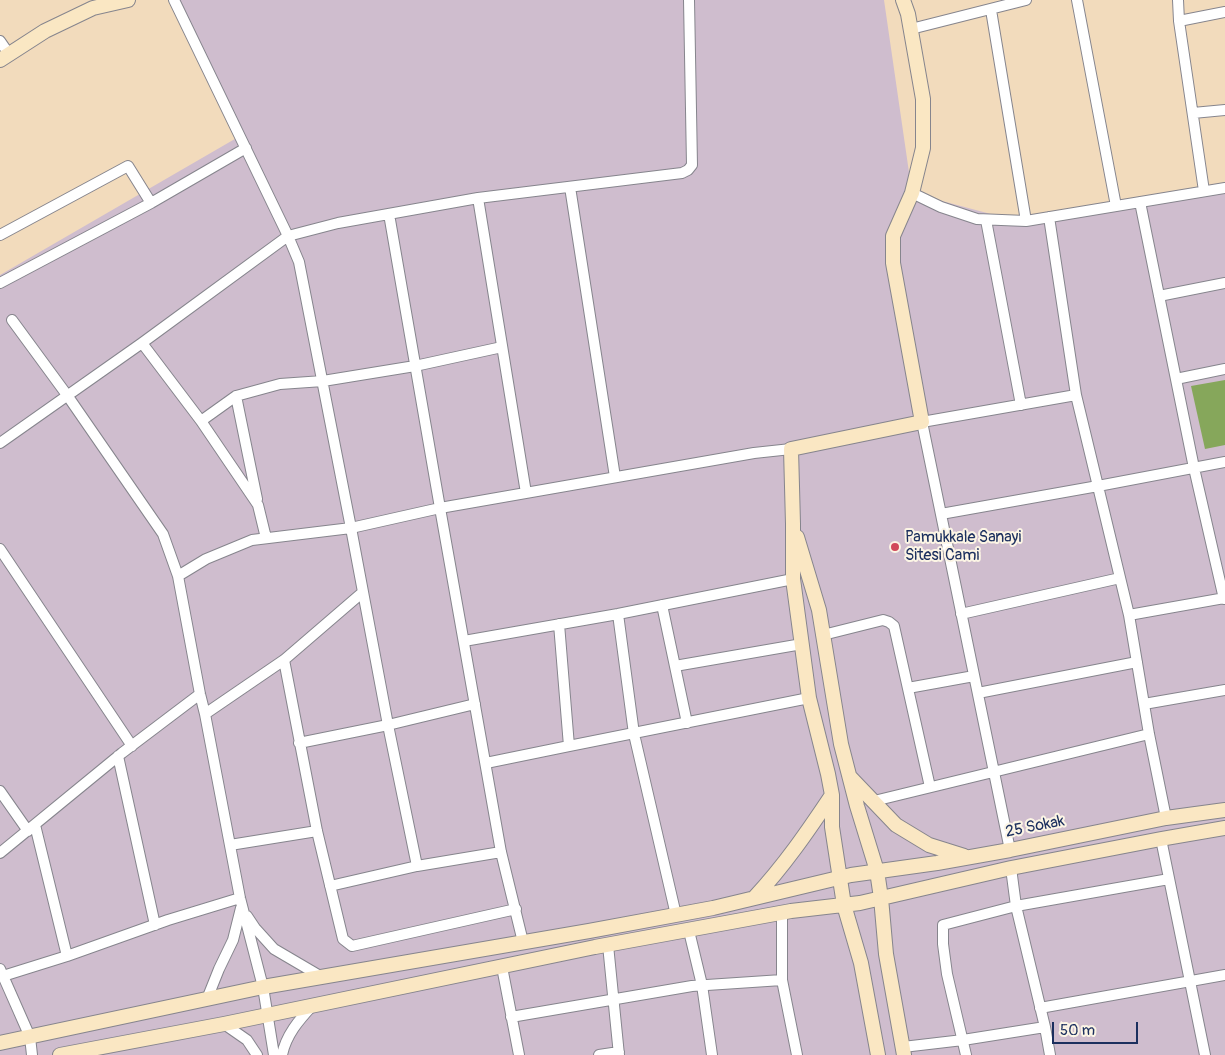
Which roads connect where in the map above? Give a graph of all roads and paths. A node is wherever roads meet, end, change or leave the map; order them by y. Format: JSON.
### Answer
{"nodes":[{"id":1,"x":128,"y":0,"type":"edge"},
{"id":2,"x":174,"y":0,"type":"edge"},
{"id":3,"x":689,"y":0,"type":"edge"},
{"id":4,"x":903,"y":0,"type":"edge"},
{"id":5,"x":1026,"y":0,"type":"edge"},
{"id":6,"x":1077,"y":0,"type":"edge"},
{"id":7,"x":1178,"y":0,"type":"edge"},
{"id":8,"x":990,"y":10,"type":"junction"},
{"id":9,"x":1225,"y":12,"type":"edge"},
{"id":10,"x":1179,"y":21,"type":"junction"},
{"id":11,"x":911,"y":29,"type":"junction"},
{"id":12,"x":0,"y":41,"type":"edge"},
{"id":13,"x":5,"y":57,"type":"edge"},
{"id":14,"x":1225,"y":110,"type":"edge"},
{"id":15,"x":1192,"y":113,"type":"junction"},
{"id":16,"x":246,"y":148,"type":"junction"},
{"id":17,"x":570,"y":187,"type":"junction"},
{"id":18,"x":1225,"y":188,"type":"edge"},
{"id":19,"x":1204,"y":191,"type":"junction"},
{"id":20,"x":912,"y":193,"type":"junction"},
{"id":21,"x":478,"y":198,"type":"junction"},
{"id":22,"x":1140,"y":202,"type":"junction"},
{"id":23,"x":152,"y":203,"type":"junction"},
{"id":24,"x":1116,"y":206,"type":"junction"},
{"id":25,"x":390,"y":214,"type":"junction"},
{"id":26,"x":1049,"y":217,"type":"junction"},
{"id":27,"x":986,"y":220,"type":"junction"},
{"id":28,"x":1026,"y":221,"type":"junction"},
{"id":29,"x":0,"y":234,"type":"edge"},
{"id":30,"x":288,"y":236,"type":"junction"},
{"id":31,"x":0,"y":283,"type":"edge"},
{"id":32,"x":1225,"y":283,"type":"edge"},
{"id":33,"x":1159,"y":296,"type":"junction"},
{"id":34,"x":12,"y":320,"type":"dead end"},
{"id":35,"x":142,"y":342,"type":"junction"},
{"id":36,"x":502,"y":347,"type":"junction"},
{"id":37,"x":416,"y":366,"type":"junction"},
{"id":38,"x":1225,"y":370,"type":"edge"},
{"id":39,"x":1176,"y":379,"type":"junction"},
{"id":40,"x":323,"y":381,"type":"junction"},
{"id":41,"x":67,"y":395,"type":"junction"},
{"id":42,"x":236,"y":396,"type":"junction"},
{"id":43,"x":1076,"y":396,"type":"junction"},
{"id":44,"x":1021,"y":405,"type":"junction"},
{"id":45,"x":201,"y":421,"type":"junction"},
{"id":46,"x":922,"y":422,"type":"junction"},
{"id":47,"x":0,"y":443,"type":"edge"},
{"id":48,"x":791,"y":449,"type":"junction"},
{"id":49,"x":1225,"y":462,"type":"edge"},
{"id":50,"x":1194,"y":468,"type":"junction"},
{"id":51,"x":614,"y":477,"type":"junction"},
{"id":52,"x":1098,"y":486,"type":"junction"},
{"id":53,"x":526,"y":493,"type":"junction"},
{"id":54,"x":258,"y":505,"type":"junction"},
{"id":55,"x":440,"y":508,"type":"junction"},
{"id":56,"x":941,"y":514,"type":"junction"},
{"id":57,"x":793,"y":524,"type":"junction"},
{"id":58,"x":351,"y":528,"type":"junction"},
{"id":59,"x":266,"y":538,"type":"junction"},
{"id":60,"x":0,"y":549,"type":"edge"},
{"id":61,"x":178,"y":576,"type":"junction"},
{"id":62,"x":1120,"y":578,"type":"junction"},
{"id":63,"x":793,"y":579,"type":"junction"},
{"id":64,"x":363,"y":592,"type":"junction"},
{"id":65,"x":1224,"y":599,"type":"edge"},
{"id":66,"x":662,"y":605,"type":"junction"},
{"id":67,"x":618,"y":614,"type":"junction"},
{"id":68,"x":961,"y":614,"type":"junction"},
{"id":69,"x":1129,"y":615,"type":"junction"},
{"id":70,"x":559,"y":624,"type":"junction"},
{"id":71,"x":823,"y":635,"type":"junction"},
{"id":72,"x":464,"y":641,"type":"junction"},
{"id":73,"x":802,"y":644,"type":"junction"},
{"id":74,"x":284,"y":660,"type":"junction"},
{"id":75,"x":1137,"y":662,"type":"junction"},
{"id":76,"x":675,"y":666,"type":"junction"},
{"id":77,"x":974,"y":676,"type":"junction"},
{"id":78,"x":908,"y":688,"type":"junction"},
{"id":79,"x":1225,"y":690,"type":"edge"},
{"id":80,"x":978,"y":693,"type":"junction"},
{"id":81,"x":200,"y":694,"type":"junction"},
{"id":82,"x":809,"y":698,"type":"junction"},
{"id":83,"x":475,"y":704,"type":"junction"},
{"id":84,"x":1144,"y":704,"type":"junction"},
{"id":85,"x":205,"y":714,"type":"junction"},
{"id":86,"x":687,"y":723,"type":"junction"},
{"id":87,"x":388,"y":726,"type":"junction"},
{"id":88,"x":634,"y":734,"type":"junction"},
{"id":89,"x":1149,"y":734,"type":"junction"},
{"id":90,"x":299,"y":743,"type":"junction"},
{"id":91,"x":132,"y":746,"type":"junction"},
{"id":92,"x":569,"y":746,"type":"junction"},
{"id":93,"x":118,"y":756,"type":"junction"},
{"id":94,"x":486,"y":763,"type":"junction"},
{"id":95,"x":994,"y":771,"type":"junction"},
{"id":96,"x":850,"y":776,"type":"junction"},
{"id":97,"x":930,"y":787,"type":"junction"},
{"id":98,"x":0,"y":791,"type":"edge"},
{"id":99,"x":832,"y":795,"type":"junction"},
{"id":100,"x":874,"y":801,"type":"junction"},
{"id":101,"x":1225,"y":810,"type":"edge"},
{"id":102,"x":1166,"y":818,"type":"junction"},
{"id":103,"x":31,"y":828,"type":"junction"},
{"id":104,"x":1225,"y":828,"type":"edge"},
{"id":105,"x":317,"y":831,"type":"junction"},
{"id":106,"x":1161,"y":839,"type":"junction"},
{"id":107,"x":230,"y":845,"type":"junction"},
{"id":108,"x":1010,"y":850,"type":"junction"},
{"id":109,"x":501,"y":852,"type":"junction"},
{"id":110,"x":0,"y":853,"type":"edge"},
{"id":111,"x":968,"y":857,"type":"junction"},
{"id":112,"x":417,"y":866,"type":"junction"},
{"id":113,"x":1011,"y":868,"type":"junction"},
{"id":114,"x":877,"y":871,"type":"junction"},
{"id":115,"x":845,"y":876,"type":"junction"},
{"id":116,"x":1169,"y":879,"type":"junction"},
{"id":117,"x":330,"y":886,"type":"junction"},
{"id":118,"x":754,"y":898,"type":"junction"},
{"id":119,"x":881,"y":898,"type":"junction"},
{"id":120,"x":241,"y":902,"type":"junction"},
{"id":121,"x":844,"y":905,"type":"junction"},
{"id":122,"x":1016,"y":906,"type":"junction"},
{"id":123,"x":516,"y":909,"type":"junction"},
{"id":124,"x":782,"y":913,"type":"junction"},
{"id":125,"x":676,"y":915,"type":"junction"},
{"id":126,"x":155,"y":925,"type":"junction"},
{"id":127,"x":689,"y":930,"type":"junction"},
{"id":128,"x":523,"y":942,"type":"junction"},
{"id":129,"x":608,"y":945,"type":"junction"},
{"id":130,"x":67,"y":956,"type":"junction"},
{"id":131,"x":502,"y":966,"type":"junction"},
{"id":132,"x":2,"y":972,"type":"edge"},
{"id":133,"x":1225,"y":975,"type":"edge"},
{"id":134,"x":320,"y":976,"type":"junction"},
{"id":135,"x":782,"y":980,"type":"junction"},
{"id":136,"x":1190,"y":980,"type":"junction"},
{"id":137,"x":702,"y":985,"type":"junction"},
{"id":138,"x":263,"y":987,"type":"junction"},
{"id":139,"x":207,"y":999,"type":"junction"},
{"id":140,"x":613,"y":1000,"type":"junction"},
{"id":141,"x":313,"y":1005,"type":"junction"},
{"id":142,"x":1040,"y":1008,"type":"junction"},
{"id":143,"x":268,"y":1014,"type":"junction"},
{"id":144,"x":511,"y":1018,"type":"junction"},
{"id":145,"x":224,"y":1024,"type":"junction"},
{"id":146,"x":1044,"y":1027,"type":"junction"},
{"id":147,"x":30,"y":1036,"type":"junction"},
{"id":148,"x":963,"y":1040,"type":"junction"},
{"id":149,"x":0,"y":1043,"type":"edge"},
{"id":150,"x":903,"y":1051,"type":"edge"},
{"id":151,"x":619,"y":1053,"type":"edge"},
{"id":152,"x":32,"y":1055,"type":"edge"},
{"id":153,"x":60,"y":1055,"type":"edge"},
{"id":154,"x":257,"y":1055,"type":"edge"},
{"id":155,"x":274,"y":1055,"type":"edge"},
{"id":156,"x":282,"y":1055,"type":"edge"},
{"id":157,"x":519,"y":1055,"type":"edge"},
{"id":158,"x":599,"y":1055,"type":"edge"},
{"id":159,"x":712,"y":1055,"type":"edge"},
{"id":160,"x":797,"y":1055,"type":"edge"},
{"id":161,"x":878,"y":1055,"type":"edge"},
{"id":162,"x":966,"y":1055,"type":"edge"},
{"id":163,"x":1050,"y":1055,"type":"edge"},
{"id":164,"x":1205,"y":1055,"type":"edge"}],
"edges":[{"from":1,"to":13,"type":"main road"},
{"from":2,"to":16,"type":"street"},
{"from":3,"to":17,"type":"street"},
{"from":4,"to":11,"type":"main road"},
{"from":5,"to":8,"type":"street"},
{"from":6,"to":24,"type":"street"},
{"from":7,"to":10,"type":"street"},
{"from":8,"to":11,"type":"street"},
{"from":8,"to":28,"type":"street"},
{"from":9,"to":10,"type":"street"},
{"from":10,"to":15,"type":"street"},
{"from":11,"to":20,"type":"main road"},
{"from":12,"to":13,"type":"street"},
{"from":14,"to":15,"type":"street"},
{"from":15,"to":19,"type":"street"},
{"from":16,"to":23,"type":"street"},
{"from":16,"to":30,"type":"street"},
{"from":17,"to":21,"type":"street"},
{"from":17,"to":51,"type":"street"},
{"from":18,"to":19,"type":"street"},
{"from":19,"to":22,"type":"street"},
{"from":20,"to":27,"type":"street"},
{"from":20,"to":46,"type":"main road"},
{"from":21,"to":25,"type":"street"},
{"from":21,"to":36,"type":"street"},
{"from":22,"to":24,"type":"street"},
{"from":22,"to":33,"type":"street"},
{"from":23,"to":29,"type":"street"},
{"from":23,"to":31,"type":"street"},
{"from":24,"to":26,"type":"street"},
{"from":25,"to":30,"type":"street"},
{"from":25,"to":37,"type":"street"},
{"from":26,"to":28,"type":"street"},
{"from":26,"to":43,"type":"street"},
{"from":27,"to":28,"type":"street"},
{"from":27,"to":44,"type":"street"},
{"from":30,"to":35,"type":"street"},
{"from":30,"to":40,"type":"street"},
{"from":32,"to":33,"type":"street"},
{"from":33,"to":39,"type":"street"},
{"from":34,"to":41,"type":"street"},
{"from":35,"to":41,"type":"street"},
{"from":35,"to":45,"type":"street"},
{"from":36,"to":37,"type":"street"},
{"from":36,"to":53,"type":"street"},
{"from":37,"to":40,"type":"street"},
{"from":37,"to":55,"type":"street"},
{"from":38,"to":39,"type":"street"},
{"from":39,"to":50,"type":"street"},
{"from":40,"to":42,"type":"street"},
{"from":40,"to":58,"type":"street"},
{"from":41,"to":47,"type":"street"},
{"from":41,"to":61,"type":"street"},
{"from":42,"to":45,"type":"street"},
{"from":42,"to":54,"type":"street"},
{"from":43,"to":44,"type":"street"},
{"from":43,"to":52,"type":"street"},
{"from":44,"to":46,"type":"street"},
{"from":45,"to":54,"type":"street"},
{"from":46,"to":48,"type":"main road"},
{"from":46,"to":56,"type":"street"},
{"from":48,"to":51,"type":"street"},
{"from":48,"to":57,"type":"main road"},
{"from":49,"to":50,"type":"street"},
{"from":50,"to":52,"type":"street"},
{"from":50,"to":65,"type":"street"},
{"from":51,"to":53,"type":"street"},
{"from":52,"to":56,"type":"street"},
{"from":52,"to":62,"type":"street"},
{"from":53,"to":55,"type":"street"},
{"from":54,"to":59,"type":"street"},
{"from":55,"to":58,"type":"street"},
{"from":55,"to":72,"type":"street"},
{"from":56,"to":68,"type":"street"},
{"from":57,"to":63,"type":"main road"},
{"from":57,"to":71,"type":"main road"},
{"from":58,"to":59,"type":"street"},
{"from":58,"to":64,"type":"street"},
{"from":59,"to":61,"type":"street"},
{"from":60,"to":91,"type":"street"},
{"from":61,"to":81,"type":"street"},
{"from":62,"to":68,"type":"street"},
{"from":62,"to":69,"type":"street"},
{"from":63,"to":66,"type":"street"},
{"from":63,"to":73,"type":"main road"},
{"from":64,"to":74,"type":"street"},
{"from":64,"to":87,"type":"street"},
{"from":65,"to":69,"type":"street"},
{"from":66,"to":67,"type":"street"},
{"from":66,"to":76,"type":"street"},
{"from":67,"to":70,"type":"street"},
{"from":67,"to":88,"type":"street"},
{"from":68,"to":77,"type":"street"},
{"from":69,"to":75,"type":"street"},
{"from":70,"to":72,"type":"street"},
{"from":70,"to":92,"type":"street"},
{"from":71,"to":78,"type":"street"},
{"from":71,"to":96,"type":"main road"},
{"from":72,"to":83,"type":"street"},
{"from":73,"to":76,"type":"street"},
{"from":73,"to":82,"type":"main road"},
{"from":74,"to":85,"type":"street"},
{"from":74,"to":90,"type":"street"},
{"from":75,"to":80,"type":"street"},
{"from":75,"to":84,"type":"street"},
{"from":76,"to":86,"type":"street"},
{"from":77,"to":78,"type":"street"},
{"from":77,"to":80,"type":"street"},
{"from":78,"to":97,"type":"street"},
{"from":79,"to":84,"type":"street"},
{"from":80,"to":95,"type":"street"},
{"from":81,"to":85,"type":"street"},
{"from":81,"to":91,"type":"street"},
{"from":82,"to":86,"type":"street"},
{"from":82,"to":99,"type":"main road"},
{"from":83,"to":87,"type":"street"},
{"from":83,"to":94,"type":"street"},
{"from":84,"to":89,"type":"street"},
{"from":85,"to":107,"type":"street"},
{"from":86,"to":88,"type":"street"},
{"from":87,"to":90,"type":"street"},
{"from":87,"to":112,"type":"street"},
{"from":88,"to":92,"type":"street"},
{"from":88,"to":125,"type":"street"},
{"from":89,"to":95,"type":"street"},
{"from":89,"to":102,"type":"street"},
{"from":90,"to":105,"type":"street"},
{"from":91,"to":93,"type":"street"},
{"from":92,"to":94,"type":"street"},
{"from":93,"to":103,"type":"street"},
{"from":93,"to":126,"type":"street"},
{"from":94,"to":109,"type":"street"},
{"from":95,"to":97,"type":"street"},
{"from":95,"to":108,"type":"street"},
{"from":96,"to":100,"type":"main road"},
{"from":96,"to":114,"type":"main road"},
{"from":97,"to":100,"type":"street"},
{"from":98,"to":103,"type":"street"},
{"from":99,"to":115,"type":"main road"},
{"from":99,"to":118,"type":"main road"},
{"from":100,"to":111,"type":"main road"},
{"from":101,"to":102,"type":"main road","name":"25 Sokak"},
{"from":102,"to":108,"type":"main road","name":"25 Sokak"},
{"from":103,"to":110,"type":"street"},
{"from":103,"to":130,"type":"street"},
{"from":104,"to":106,"type":"main road"},
{"from":105,"to":107,"type":"street"},
{"from":105,"to":117,"type":"street"},
{"from":106,"to":113,"type":"main road"},
{"from":106,"to":116,"type":"street"},
{"from":107,"to":120,"type":"street"},
{"from":108,"to":111,"type":"main road","name":"25 Sokak"},
{"from":109,"to":112,"type":"street"},
{"from":109,"to":123,"type":"street"},
{"from":111,"to":114,"type":"main road","name":"25 Sokak"},
{"from":112,"to":117,"type":"street"},
{"from":113,"to":119,"type":"main road"},
{"from":113,"to":122,"type":"street"},
{"from":114,"to":115,"type":"main road","name":"25 Sokak"},
{"from":114,"to":119,"type":"main road"},
{"from":115,"to":118,"type":"main road","name":"25 Sokak"},
{"from":115,"to":121,"type":"main road"},
{"from":116,"to":122,"type":"street"},
{"from":116,"to":136,"type":"street"},
{"from":117,"to":123,"type":"street"},
{"from":118,"to":125,"type":"main road","name":"25 Sokak"},
{"from":119,"to":121,"type":"main road"},
{"from":119,"to":150,"type":"main road"},
{"from":120,"to":126,"type":"street"},
{"from":120,"to":134,"type":"street"},
{"from":120,"to":138,"type":"street"},
{"from":120,"to":139,"type":"street"},
{"from":121,"to":124,"type":"main road"},
{"from":121,"to":161,"type":"main road"},
{"from":122,"to":142,"type":"street"},
{"from":122,"to":148,"type":"street"},
{"from":123,"to":128,"type":"street"},
{"from":124,"to":127,"type":"main road"},
{"from":124,"to":135,"type":"street"},
{"from":125,"to":128,"type":"main road","name":"25 Sokak"},
{"from":126,"to":130,"type":"street"},
{"from":127,"to":129,"type":"main road"},
{"from":127,"to":137,"type":"street"},
{"from":128,"to":134,"type":"main road","name":"25 Sokak"},
{"from":129,"to":131,"type":"main road"},
{"from":129,"to":140,"type":"street"},
{"from":130,"to":132,"type":"street"},
{"from":131,"to":141,"type":"main road"},
{"from":131,"to":144,"type":"street"},
{"from":132,"to":147,"type":"street"},
{"from":133,"to":136,"type":"street"},
{"from":134,"to":138,"type":"main road","name":"25 Sokak"},
{"from":135,"to":137,"type":"street"},
{"from":135,"to":160,"type":"street"},
{"from":136,"to":142,"type":"street"},
{"from":136,"to":164,"type":"street"},
{"from":137,"to":140,"type":"street"},
{"from":137,"to":159,"type":"street"},
{"from":138,"to":139,"type":"main road","name":"25 Sokak"},
{"from":138,"to":143,"type":"street"},
{"from":139,"to":147,"type":"main road","name":"25 Sokak"},
{"from":140,"to":144,"type":"street"},
{"from":140,"to":151,"type":"street"},
{"from":141,"to":143,"type":"main road"},
{"from":141,"to":156,"type":"street"},
{"from":142,"to":146,"type":"street"},
{"from":143,"to":145,"type":"main road"},
{"from":143,"to":155,"type":"street"},
{"from":144,"to":157,"type":"street"},
{"from":145,"to":153,"type":"main road"},
{"from":145,"to":154,"type":"street"},
{"from":146,"to":148,"type":"street"},
{"from":146,"to":163,"type":"street"},
{"from":147,"to":149,"type":"main road","name":"25 Sokak"},
{"from":147,"to":152,"type":"street"},
{"from":148,"to":150,"type":"street"},
{"from":148,"to":162,"type":"street"},
{"from":151,"to":158,"type":"street"}]}
